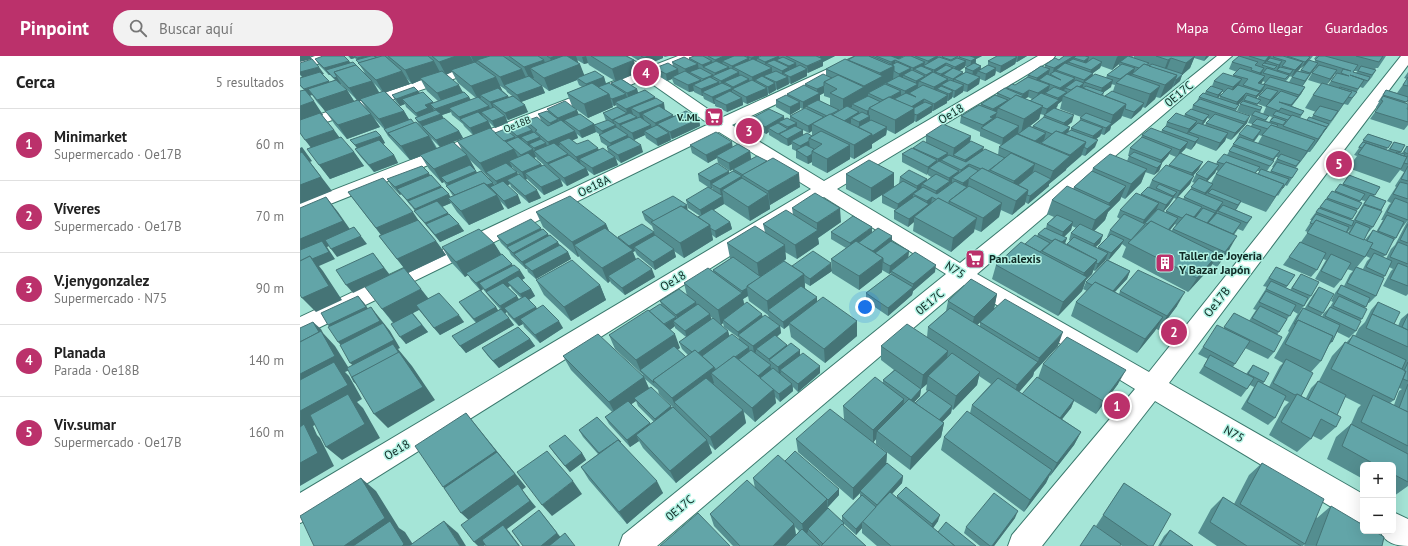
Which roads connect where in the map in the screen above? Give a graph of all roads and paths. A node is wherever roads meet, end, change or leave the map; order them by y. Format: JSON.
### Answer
{"nodes":[{"id":1,"x":330,"y":56,"type":"edge"},
{"id":2,"x":507,"y":56,"type":"edge"},
{"id":3,"x":615,"y":56,"type":"edge"},
{"id":4,"x":690,"y":56,"type":"edge"},
{"id":5,"x":867,"y":56,"type":"edge"},
{"id":6,"x":1048,"y":56,"type":"edge"},
{"id":7,"x":1225,"y":56,"type":"edge"},
{"id":8,"x":1404,"y":58,"type":"edge"},
{"id":9,"x":300,"y":65,"type":"edge"},
{"id":10,"x":646,"y":73,"type":"junction"},
{"id":11,"x":720,"y":125,"type":"junction"},
{"id":12,"x":300,"y":126,"type":"edge"},
{"id":13,"x":824,"y":189,"type":"junction"},
{"id":14,"x":300,"y":210,"type":"edge"},
{"id":15,"x":963,"y":275,"type":"junction"},
{"id":16,"x":300,"y":327,"type":"edge"},
{"id":17,"x":1152,"y":386,"type":"junction"},
{"id":18,"x":1360,"y":508,"type":"edge"},
{"id":19,"x":300,"y":509,"type":"edge"},
{"id":20,"x":1396,"y":529,"type":"edge"},
{"id":21,"x":1408,"y":536,"type":"edge"},
{"id":22,"x":1032,"y":543,"type":"edge"},
{"id":23,"x":634,"y":546,"type":"edge"}],
"edges":[{"from":1,"to":9,"type":"street"},
{"from":2,"to":12,"type":"street"},
{"from":3,"to":10,"type":"street","name":"N75"},
{"from":4,"to":10,"type":"street","name":"Oe18B"},
{"from":5,"to":11,"type":"street","name":"Oe18A"},
{"from":6,"to":13,"type":"street","name":"Oe18"},
{"from":7,"to":15,"type":"street","name":"0E17C"},
{"from":8,"to":17,"type":"street","name":"Oe17B"},
{"from":10,"to":11,"type":"street","name":"N75"},
{"from":10,"to":14,"type":"street","name":"Oe18B"},
{"from":11,"to":13,"type":"street","name":"N75"},
{"from":11,"to":16,"type":"street","name":"Oe18A"},
{"from":13,"to":15,"type":"street","name":"N75"},
{"from":13,"to":19,"type":"street","name":"Oe18"},
{"from":15,"to":17,"type":"street","name":"N75"},
{"from":15,"to":23,"type":"street","name":"0E17C"},
{"from":17,"to":18,"type":"street","name":"N75"},
{"from":17,"to":22,"type":"street","name":"Oe17B"},
{"from":20,"to":21,"type":"street"}]}
